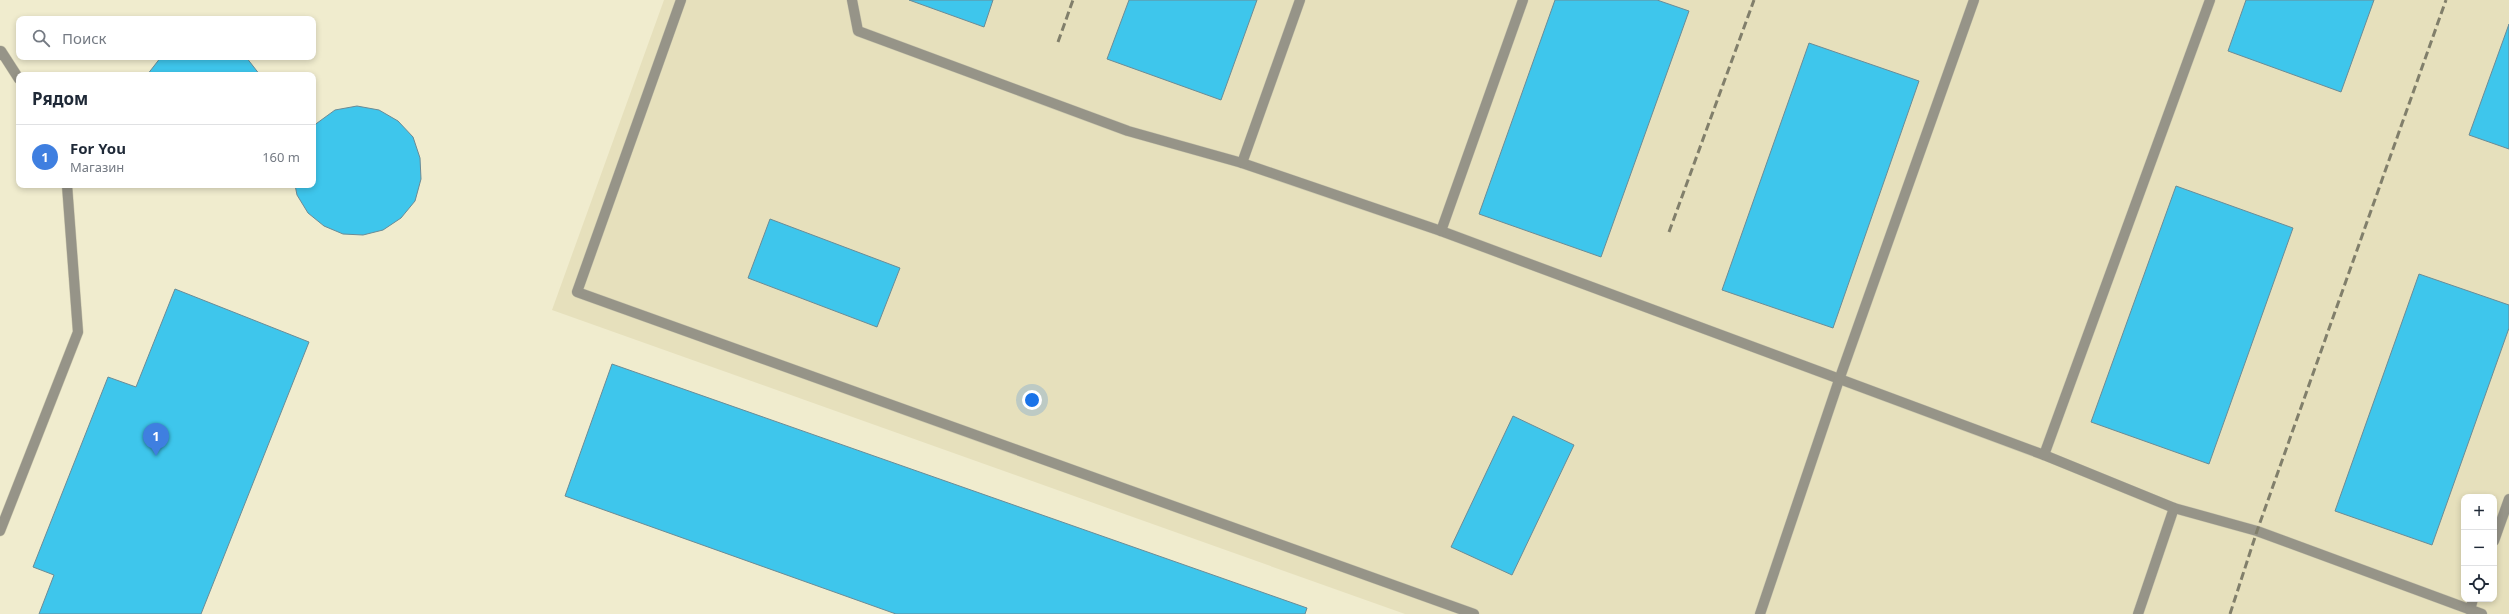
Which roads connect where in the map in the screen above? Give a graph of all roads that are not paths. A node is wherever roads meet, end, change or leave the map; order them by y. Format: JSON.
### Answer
{"nodes":[{"id":1,"x":681,"y":0,"type":"edge"},
{"id":2,"x":852,"y":0,"type":"edge"},
{"id":3,"x":1300,"y":0,"type":"edge"},
{"id":4,"x":1523,"y":0,"type":"edge"},
{"id":5,"x":1974,"y":0,"type":"edge"},
{"id":6,"x":2210,"y":0,"type":"edge"},
{"id":7,"x":0,"y":51,"type":"edge"},
{"id":8,"x":16,"y":75,"type":"edge"},
{"id":9,"x":1242,"y":163,"type":"junction"},
{"id":10,"x":67,"y":188,"type":"edge"},
{"id":11,"x":1441,"y":231,"type":"junction"},
{"id":12,"x":1839,"y":380,"type":"junction"},
{"id":13,"x":2044,"y":455,"type":"junction"},
{"id":14,"x":2509,"y":499,"type":"edge"},
{"id":15,"x":2174,"y":508,"type":"junction"},
{"id":16,"x":0,"y":531,"type":"edge"},
{"id":17,"x":2497,"y":533,"type":"edge"},
{"id":18,"x":2472,"y":602,"type":"edge"},
{"id":19,"x":2470,"y":610,"type":"junction"},
{"id":20,"x":1474,"y":614,"type":"edge"},
{"id":21,"x":1760,"y":614,"type":"edge"},
{"id":22,"x":2138,"y":614,"type":"edge"},
{"id":23,"x":2482,"y":614,"type":"edge"}],
"edges":[{"from":1,"to":20,"type":"lane"},
{"from":2,"to":9,"type":"lane"},
{"from":3,"to":9,"type":"lane"},
{"from":4,"to":11,"type":"lane"},
{"from":5,"to":12,"type":"lane"},
{"from":6,"to":13,"type":"lane"},
{"from":7,"to":8,"type":"lane"},
{"from":9,"to":11,"type":"lane"},
{"from":10,"to":16,"type":"lane"},
{"from":11,"to":12,"type":"lane"},
{"from":12,"to":13,"type":"lane"},
{"from":12,"to":21,"type":"lane"},
{"from":13,"to":15,"type":"lane"},
{"from":14,"to":17,"type":"lane"},
{"from":15,"to":19,"type":"lane"},
{"from":15,"to":22,"type":"lane"},
{"from":18,"to":19,"type":"lane"},
{"from":19,"to":23,"type":"lane"}]}
